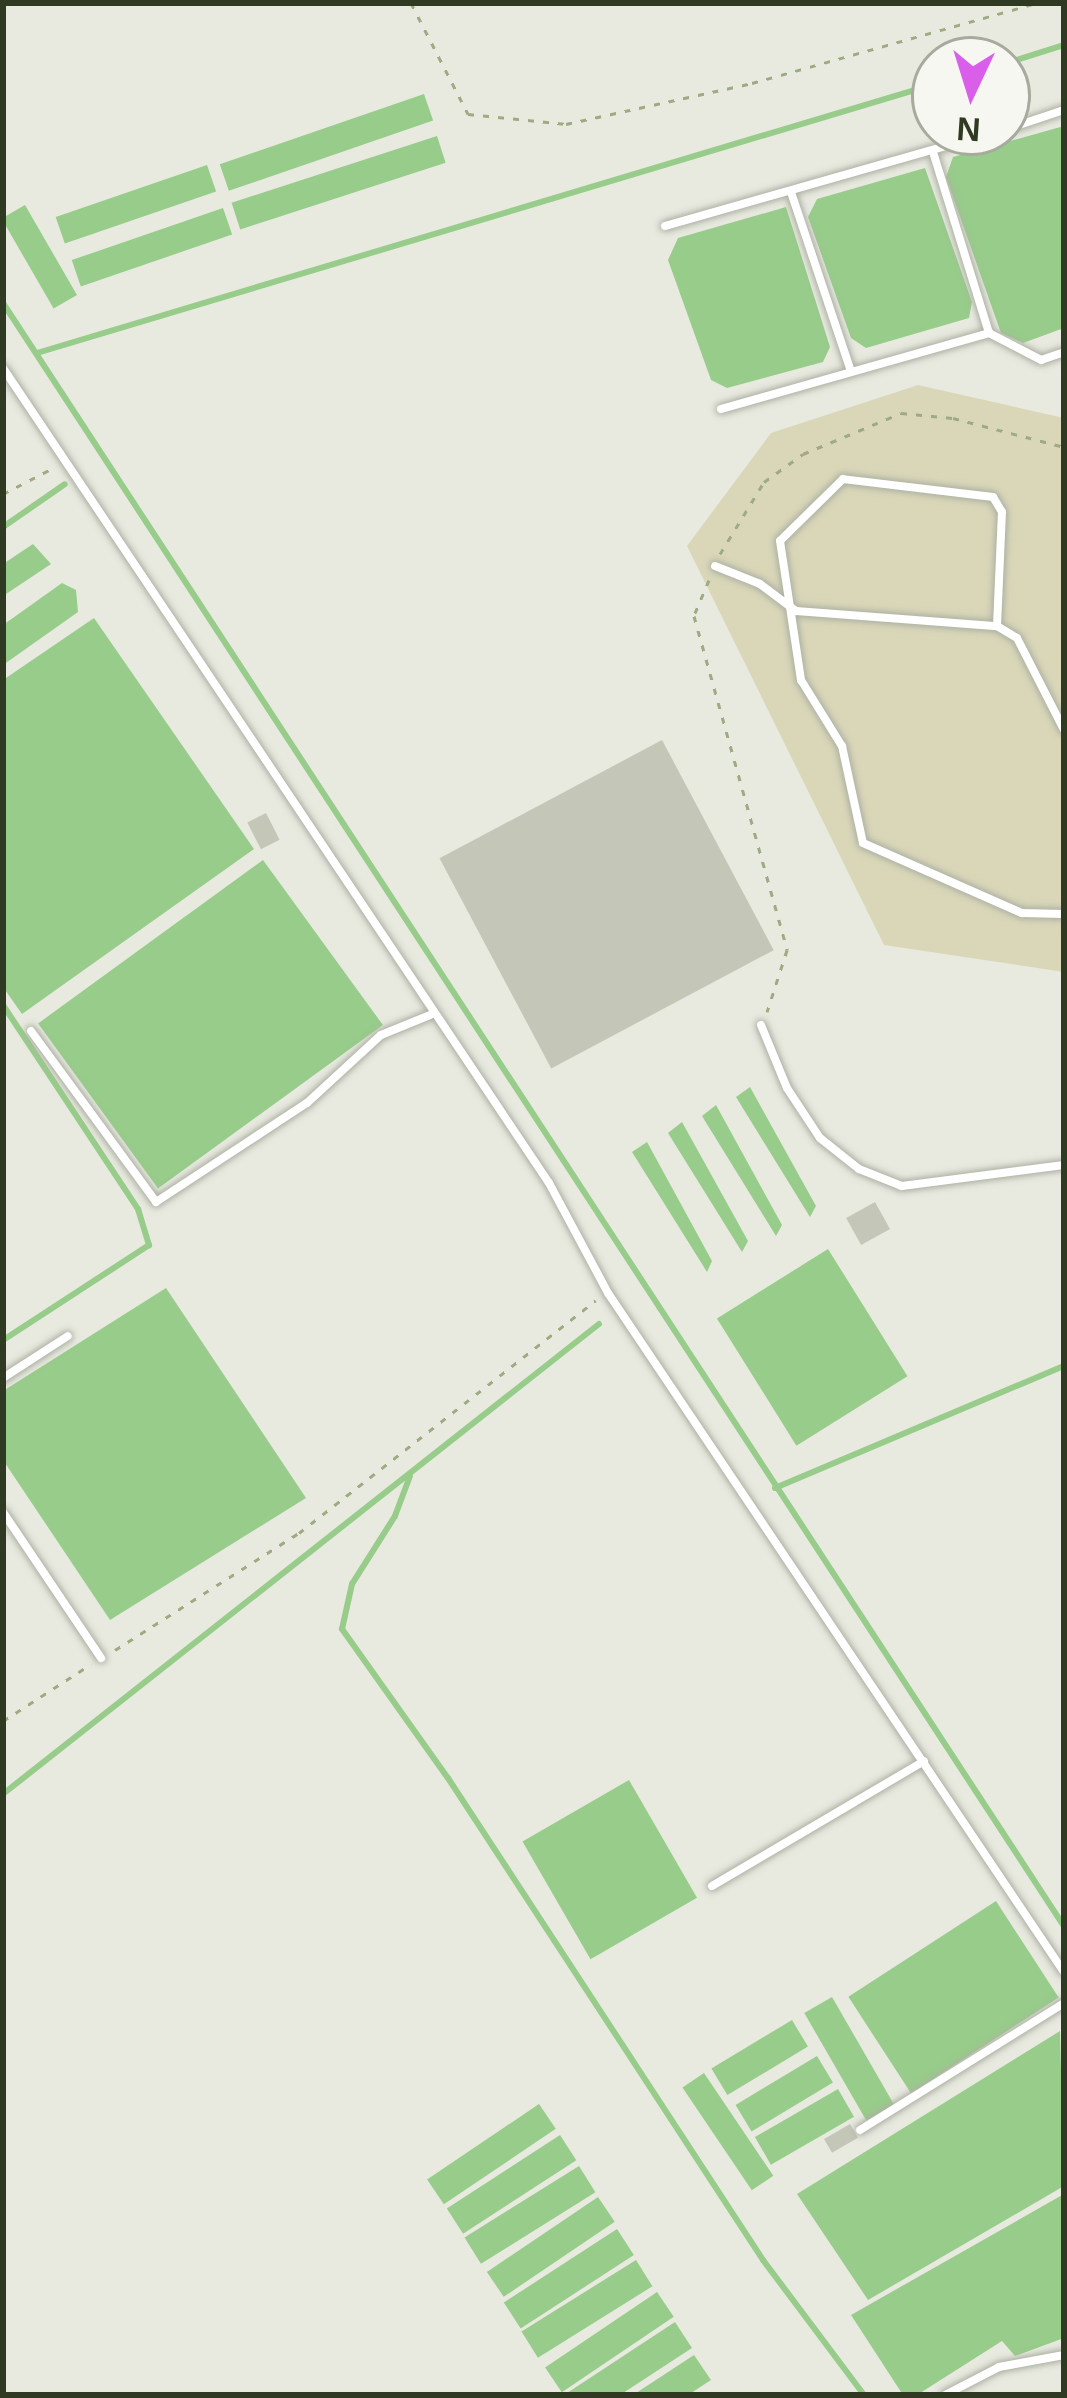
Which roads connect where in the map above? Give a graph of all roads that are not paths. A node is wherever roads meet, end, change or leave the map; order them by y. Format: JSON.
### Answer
{"nodes":[{"id":1,"x":1064,"y":110,"type":"edge"},
{"id":2,"x":1031,"y":120,"type":"edge"},
{"id":3,"x":920,"y":156,"type":"edge"},
{"id":4,"x":935,"y":156,"type":"edge"},
{"id":5,"x":791,"y":192,"type":"junction"},
{"id":6,"x":664,"y":226,"type":"dead end"},
{"id":7,"x":989,"y":333,"type":"junction"},
{"id":8,"x":1064,"y":352,"type":"edge"},
{"id":9,"x":3,"y":368,"type":"edge"},
{"id":10,"x":850,"y":368,"type":"junction"},
{"id":11,"x":722,"y":410,"type":"dead end"},
{"id":12,"x":715,"y":566,"type":"dead end"},
{"id":13,"x":796,"y":611,"type":"junction"},
{"id":14,"x":997,"y":626,"type":"junction"},
{"id":15,"x":1064,"y":730,"type":"edge"},
{"id":16,"x":1064,"y":914,"type":"edge"},
{"id":17,"x":430,"y":1015,"type":"junction"},
{"id":18,"x":761,"y":1025,"type":"dead end"},
{"id":19,"x":31,"y":1031,"type":"dead end"},
{"id":20,"x":1064,"y":1165,"type":"edge"},
{"id":21,"x":68,"y":1336,"type":"dead end"},
{"id":22,"x":3,"y":1378,"type":"edge"},
{"id":23,"x":3,"y":1513,"type":"edge"},
{"id":24,"x":101,"y":1658,"type":"road end"},
{"id":25,"x":924,"y":1761,"type":"junction"},
{"id":26,"x":712,"y":1886,"type":"dead end"},
{"id":27,"x":1064,"y":1972,"type":"edge"},
{"id":28,"x":1064,"y":2003,"type":"edge"},
{"id":29,"x":860,"y":2130,"type":"dead end"},
{"id":30,"x":1064,"y":2355,"type":"edge"},
{"id":31,"x":946,"y":2395,"type":"edge"}],
"edges":[{"from":1,"to":2,"type":"lane"},
{"from":3,"to":5,"type":"lane"},
{"from":4,"to":7,"type":"lane"},
{"from":5,"to":6,"type":"lane"},
{"from":5,"to":10,"type":"lane"},
{"from":7,"to":8,"type":"lane"},
{"from":7,"to":10,"type":"lane"},
{"from":9,"to":17,"type":"lane"},
{"from":10,"to":11,"type":"lane"},
{"from":12,"to":13,"type":"lane"},
{"from":13,"to":14,"type":"lane"},
{"from":13,"to":14,"type":"lane"},
{"from":13,"to":16,"type":"lane"},
{"from":14,"to":15,"type":"lane"},
{"from":17,"to":19,"type":"lane"},
{"from":17,"to":25,"type":"lane"},
{"from":18,"to":20,"type":"lane"},
{"from":21,"to":22,"type":"lane"},
{"from":23,"to":24,"type":"lane"},
{"from":25,"to":26,"type":"lane"},
{"from":25,"to":27,"type":"lane"},
{"from":28,"to":29,"type":"lane"},
{"from":30,"to":31,"type":"lane"}]}
